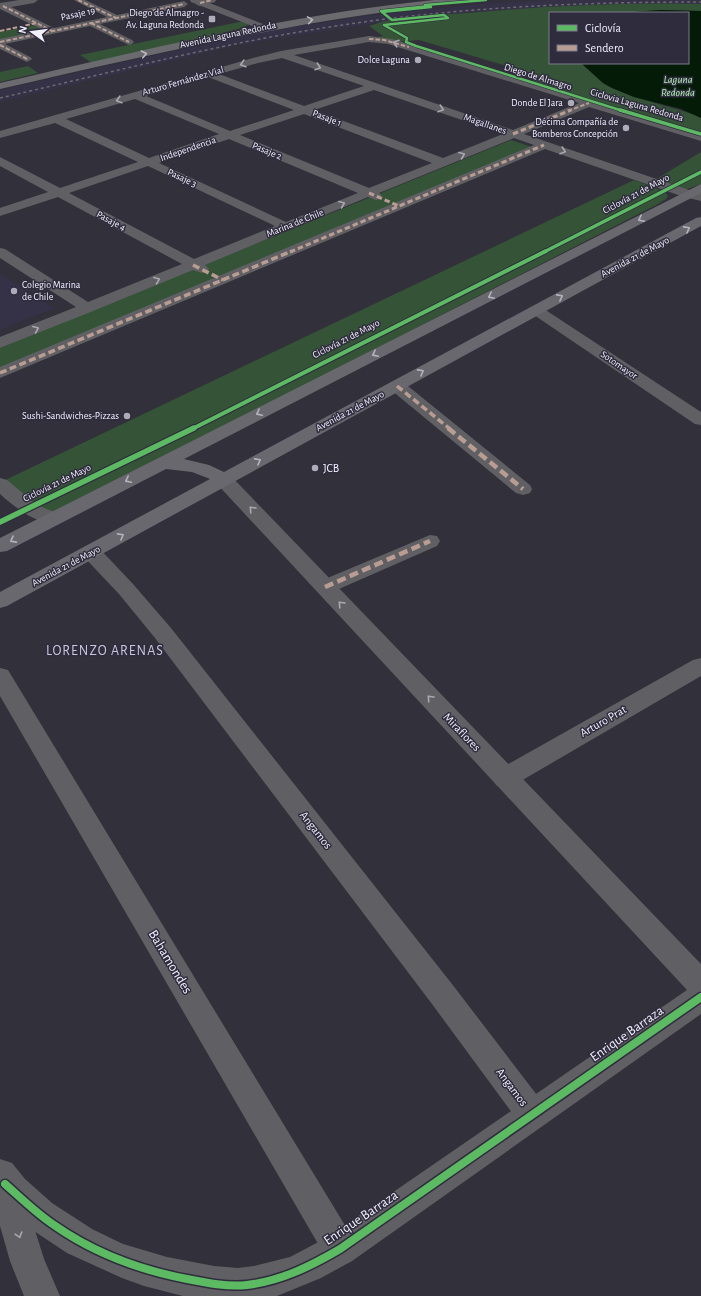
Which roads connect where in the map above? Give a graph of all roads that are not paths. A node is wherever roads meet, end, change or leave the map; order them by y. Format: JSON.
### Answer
{"nodes":[{"id":1,"x":34,"y":0,"type":"edge"},
{"id":2,"x":78,"y":0,"type":"edge"},
{"id":3,"x":212,"y":0,"type":"edge"},
{"id":4,"x":427,"y":0,"type":"edge"},
{"id":5,"x":459,"y":0,"type":"edge"},
{"id":6,"x":197,"y":1,"type":"edge"},
{"id":7,"x":366,"y":1,"type":"dead end"},
{"id":8,"x":180,"y":2,"type":"edge"},
{"id":9,"x":1,"y":6,"type":"edge"},
{"id":10,"x":306,"y":10,"type":"dead end"},
{"id":11,"x":258,"y":16,"type":"dead end"},
{"id":12,"x":116,"y":18,"type":"junction"},
{"id":13,"x":244,"y":19,"type":"junction"},
{"id":14,"x":226,"y":22,"type":"joint"},
{"id":15,"x":37,"y":23,"type":"junction"},
{"id":16,"x":90,"y":23,"type":"junction"},
{"id":17,"x":260,"y":26,"type":"junction"},
{"id":18,"x":0,"y":31,"type":"edge"},
{"id":19,"x":52,"y":31,"type":"junction"},
{"id":20,"x":244,"y":31,"type":"junction"},
{"id":21,"x":369,"y":38,"type":"joint"},
{"id":22,"x":133,"y":41,"type":"joint"},
{"id":23,"x":0,"y":43,"type":"edge"},
{"id":24,"x":114,"y":46,"type":"dead end"},
{"id":25,"x":281,"y":54,"type":"junction"},
{"id":26,"x":73,"y":59,"type":"dead end"},
{"id":27,"x":30,"y":62,"type":"dead end"},
{"id":28,"x":93,"y":65,"type":"junction"},
{"id":29,"x":209,"y":74,"type":"junction"},
{"id":30,"x":0,"y":86,"type":"edge"},
{"id":31,"x":375,"y":86,"type":"junction"},
{"id":32,"x":135,"y":95,"type":"junction"},
{"id":33,"x":589,"y":102,"type":"junction"},
{"id":34,"x":305,"y":110,"type":"junction"},
{"id":35,"x":56,"y":119,"type":"junction"},
{"id":36,"x":513,"y":134,"type":"junction"},
{"id":37,"x":0,"y":135,"type":"edge"},
{"id":38,"x":230,"y":135,"type":"junction"},
{"id":39,"x":701,"y":138,"type":"edge"},
{"id":40,"x":544,"y":145,"type":"junction"},
{"id":41,"x":0,"y":161,"type":"edge"},
{"id":42,"x":149,"y":162,"type":"junction"},
{"id":43,"x":444,"y":163,"type":"junction"},
{"id":44,"x":58,"y":193,"type":"junction"},
{"id":45,"x":369,"y":193,"type":"junction"},
{"id":46,"x":697,"y":193,"type":"edge"},
{"id":47,"x":399,"y":206,"type":"junction"},
{"id":48,"x":0,"y":212,"type":"edge"},
{"id":49,"x":701,"y":222,"type":"edge"},
{"id":50,"x":287,"y":227,"type":"junction"},
{"id":51,"x":0,"y":252,"type":"edge"},
{"id":52,"x":193,"y":265,"type":"junction"},
{"id":53,"x":223,"y":280,"type":"junction"},
{"id":54,"x":88,"y":308,"type":"junction"},
{"id":55,"x":536,"y":310,"type":"junction"},
{"id":56,"x":0,"y":343,"type":"edge"},
{"id":57,"x":0,"y":373,"type":"edge"},
{"id":58,"x":397,"y":386,"type":"junction"},
{"id":59,"x":701,"y":420,"type":"edge"},
{"id":60,"x":163,"y":463,"type":"junction"},
{"id":61,"x":224,"y":480,"type":"junction"},
{"id":62,"x":0,"y":484,"type":"edge"},
{"id":63,"x":523,"y":490,"type":"dead end"},
{"id":64,"x":55,"y":518,"type":"junction"},
{"id":65,"x":430,"y":541,"type":"dead end"},
{"id":66,"x":0,"y":546,"type":"edge"},
{"id":67,"x":91,"y":552,"type":"junction"},
{"id":68,"x":325,"y":587,"type":"junction"},
{"id":69,"x":0,"y":601,"type":"edge"},
{"id":70,"x":701,"y":666,"type":"edge"},
{"id":71,"x":0,"y":676,"type":"edge"},
{"id":72,"x":505,"y":778,"type":"junction"},
{"id":73,"x":701,"y":984,"type":"edge"},
{"id":74,"x":701,"y":998,"type":"edge"},
{"id":75,"x":532,"y":1114,"type":"junction"},
{"id":76,"x":2,"y":1179,"type":"edge"},
{"id":77,"x":340,"y":1249,"type":"junction"},
{"id":78,"x":247,"y":1290,"type":"edge"},
{"id":79,"x":42,"y":1296,"type":"edge"}],
"edges":[{"from":1,"to":9,"type":"street"},
{"from":2,"to":12,"type":"street"},
{"from":3,"to":6,"type":"street"},
{"from":4,"to":7,"type":"main road"},
{"from":20,"to":5,"type":"main road","name":"Avenida Laguna Redonda","one_way":true},
{"from":6,"to":13,"type":"street"},
{"from":8,"to":12,"type":"street","name":"Pasaje 19"},
{"from":8,"to":14,"type":"street"},
{"from":9,"to":15,"type":"street"},
{"from":10,"to":17,"type":"main road"},
{"from":11,"to":13,"type":"main road","name":"Avenida Laguna Redonda"},
{"from":12,"to":16,"type":"street","name":"Pasaje 19"},
{"from":13,"to":14,"type":"main road","name":"Avenida Laguna Redonda"},
{"from":13,"to":17,"type":"street"},
{"from":15,"to":18,"type":"street"},
{"from":15,"to":19,"type":"street"},
{"from":16,"to":19,"type":"street","name":"Pasaje 19"},
{"from":16,"to":22,"type":"street"},
{"from":17,"to":20,"type":"main road"},
{"from":19,"to":23,"type":"street","name":"Pasaje 19"},
{"from":28,"to":20,"type":"main road","name":"Avenida Laguna Redonda","one_way":true},
{"from":21,"to":25,"type":"street","name":"Arturo Fernández Vial"},
{"from":33,"to":21,"type":"street","name":"Diego de Almagro","one_way":true},
{"from":22,"to":24,"type":"main road"},
{"from":23,"to":27,"type":"street"},
{"from":25,"to":29,"type":"street","name":"Arturo Fernández Vial","one_way":true},
{"from":25,"to":31,"type":"street","name":"Magallanes","one_way":true},
{"from":26,"to":28,"type":"main road"},
{"from":28,"to":30,"type":"main road","name":"Avenida Laguna Redonda"},
{"from":29,"to":32,"type":"street","name":"Arturo Fernández Vial"},
{"from":29,"to":34,"type":"street","name":"Pasaje 1"},
{"from":31,"to":34,"type":"street","name":"Independencia"},
{"from":31,"to":36,"type":"street","name":"Magallanes","one_way":true},
{"from":32,"to":35,"type":"street","name":"Arturo Fernández Vial","one_way":true},
{"from":32,"to":38,"type":"street","name":"Pasaje 2"},
{"from":33,"to":36,"type":"street","name":"Marina de Chile"},
{"from":33,"to":39,"type":"street","name":"Diego de Almagro"},
{"from":34,"to":38,"type":"street","name":"Independencia"},
{"from":34,"to":43,"type":"street","name":"Pasaje 1"},
{"from":35,"to":37,"type":"street","name":"Arturo Fernández Vial"},
{"from":35,"to":42,"type":"street","name":"Pasaje 3"},
{"from":36,"to":40,"type":"street","name":"Magallanes"},
{"from":43,"to":36,"type":"street","name":"Marina de Chile","one_way":true},
{"from":38,"to":42,"type":"street","name":"Independencia"},
{"from":38,"to":45,"type":"street","name":"Pasaje 2"},
{"from":40,"to":46,"type":"street","name":"Magallanes","one_way":true},
{"from":40,"to":47,"type":"street"},
{"from":41,"to":44,"type":"street","name":"Pasaje 4"},
{"from":42,"to":44,"type":"street","name":"Independencia"},
{"from":42,"to":50,"type":"street","name":"Pasaje 3"},
{"from":43,"to":45,"type":"street","name":"Marina de Chile"},
{"from":44,"to":48,"type":"street","name":"Independencia"},
{"from":44,"to":52,"type":"street","name":"Pasaje 4"},
{"from":45,"to":47,"type":"street","name":"Pasaje 2"},
{"from":50,"to":45,"type":"street","name":"Marina de Chile","one_way":true},
{"from":46,"to":60,"type":"main road","one_way":true},
{"from":47,"to":53,"type":"street"},
{"from":55,"to":49,"type":"main road","name":"Avenida 21 de Mayo","one_way":true},
{"from":50,"to":52,"type":"street","name":"Marina de Chile"},
{"from":51,"to":54,"type":"street"},
{"from":52,"to":53,"type":"street","name":"Pasaje 4"},
{"from":54,"to":52,"type":"street","name":"Marina de Chile","one_way":true},
{"from":53,"to":57,"type":"street"},
{"from":56,"to":54,"type":"street","name":"Marina de Chile","one_way":true},
{"from":58,"to":55,"type":"main road","name":"Avenida 21 de Mayo","one_way":true},
{"from":55,"to":59,"type":"street","name":"Sotomayor"},
{"from":61,"to":58,"type":"main road","name":"Avenida 21 de Mayo","one_way":true},
{"from":58,"to":63,"type":"street"},
{"from":60,"to":61,"type":"main road"},
{"from":60,"to":64,"type":"main road","one_way":true},
{"from":67,"to":61,"type":"main road","name":"Avenida 21 de Mayo","one_way":true},
{"from":68,"to":61,"type":"street","name":"Miraflores","one_way":true},
{"from":62,"to":64,"type":"street"},
{"from":64,"to":66,"type":"main road","one_way":true},
{"from":65,"to":68,"type":"street"},
{"from":67,"to":69,"type":"main road","name":"Avenida 21 de Mayo"},
{"from":67,"to":75,"type":"street","name":"Angamos"},
{"from":72,"to":68,"type":"street","name":"Miraflores","one_way":true},
{"from":70,"to":72,"type":"street","name":"Arturo Prat"},
{"from":71,"to":77,"type":"street","name":"Bahamondes"},
{"from":72,"to":73,"type":"street","name":"Miraflores"},
{"from":74,"to":75,"type":"street","name":"Enrique Barraza"},
{"from":75,"to":77,"type":"street","name":"Enrique Barraza"},
{"from":76,"to":78,"type":"street","name":"Enrique Barraza"},
{"from":76,"to":79,"type":"street","name":"Enrique Barraza","one_way":true},
{"from":77,"to":78,"type":"street","name":"Enrique Barraza"}]}
